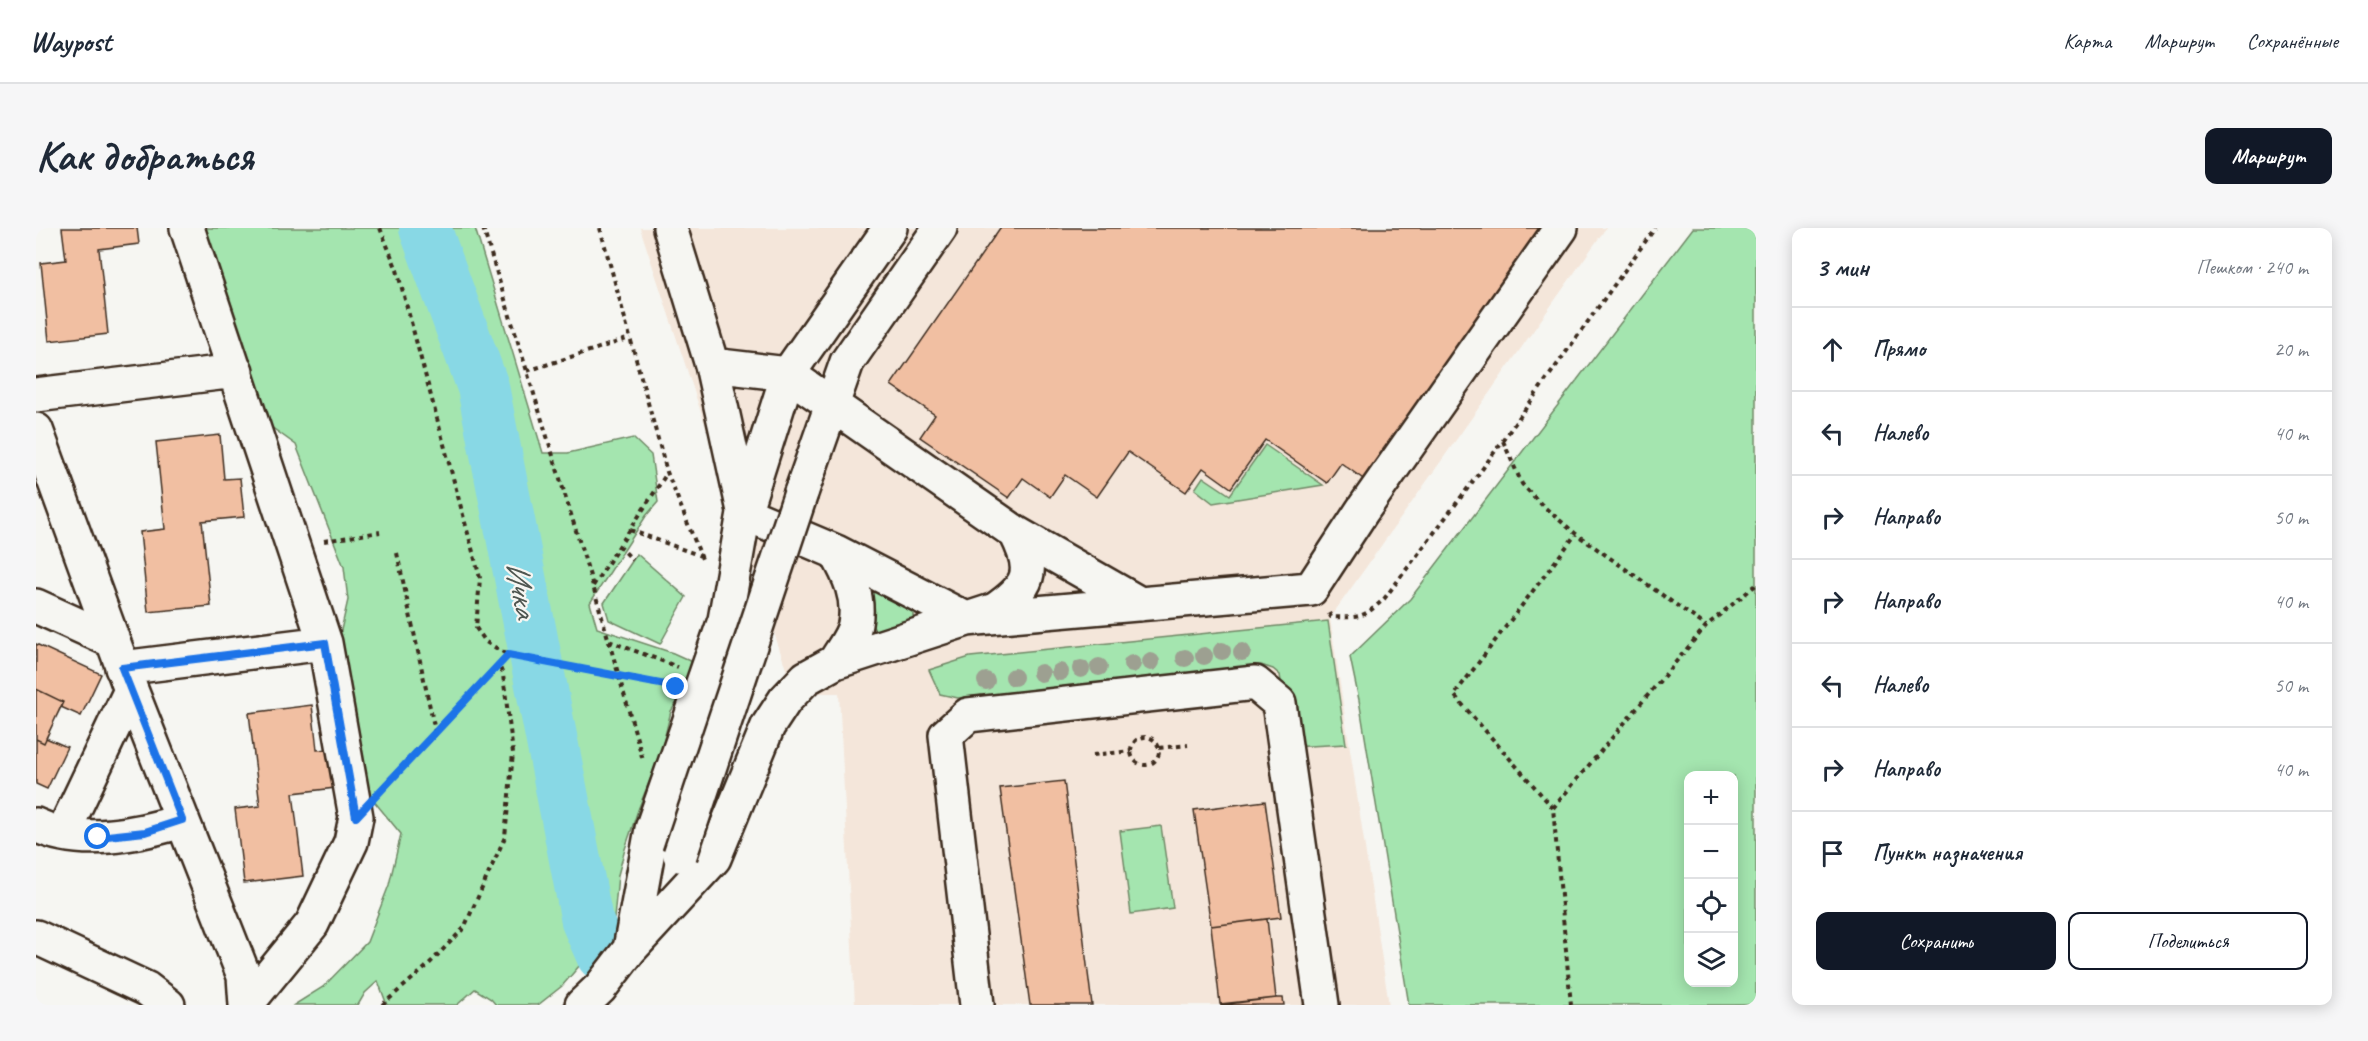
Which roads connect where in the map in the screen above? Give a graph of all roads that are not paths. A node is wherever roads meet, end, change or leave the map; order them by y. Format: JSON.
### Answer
{"nodes":[{"id":1,"x":187,"y":228,"type":"edge"},
{"id":2,"x":670,"y":228,"type":"edge"},
{"id":3,"x":890,"y":228,"type":"edge"},
{"id":4,"x":940,"y":228,"type":"edge"},
{"id":5,"x":1561,"y":228,"type":"edge"},
{"id":6,"x":712,"y":365,"type":"junction"},
{"id":7,"x":236,"y":371,"type":"junction"},
{"id":8,"x":788,"y":374,"type":"junction"},
{"id":9,"x":36,"y":395,"type":"edge"},
{"id":10,"x":36,"y":430,"type":"edge"},
{"id":11,"x":744,"y":513,"type":"junction"},
{"id":12,"x":1016,"y":533,"type":"junction"},
{"id":13,"x":836,"y":552,"type":"junction"},
{"id":14,"x":1140,"y":604,"type":"junction"},
{"id":15,"x":36,"y":606,"type":"edge"},
{"id":16,"x":966,"y":619,"type":"junction"},
{"id":17,"x":325,"y":643,"type":"junction"},
{"id":18,"x":835,"y":662,"type":"junction"},
{"id":19,"x":122,"y":666,"type":"junction"},
{"id":20,"x":182,"y":820,"type":"junction"},
{"id":21,"x":50,"y":829,"type":"edge"},
{"id":22,"x":36,"y":937,"type":"edge"},
{"id":23,"x":630,"y":949,"type":"junction"},
{"id":24,"x":591,"y":997,"type":"edge"},
{"id":25,"x":168,"y":1005,"type":"edge"},
{"id":26,"x":977,"y":1005,"type":"edge"},
{"id":27,"x":1322,"y":1005,"type":"edge"}],
"edges":[{"from":1,"to":7,"type":"street"},
{"from":2,"to":6,"type":"street"},
{"from":3,"to":8,"type":"street"},
{"from":4,"to":23,"type":"street","bridge":true},
{"from":5,"to":14,"type":"street"},
{"from":6,"to":8,"type":"street"},
{"from":6,"to":11,"type":"street"},
{"from":7,"to":9,"type":"street"},
{"from":7,"to":17,"type":"street"},
{"from":8,"to":11,"type":"street"},
{"from":8,"to":12,"type":"street"},
{"from":10,"to":19,"type":"street"},
{"from":11,"to":13,"type":"street"},
{"from":11,"to":23,"type":"street"},
{"from":12,"to":14,"type":"street"},
{"from":12,"to":16,"type":"street"},
{"from":13,"to":16,"type":"street"},
{"from":13,"to":18,"type":"street"},
{"from":14,"to":16,"type":"street"},
{"from":15,"to":19,"type":"street"},
{"from":16,"to":18,"type":"street"},
{"from":17,"to":19,"type":"street"},
{"from":17,"to":20,"type":"street"},
{"from":18,"to":23,"type":"street"},
{"from":19,"to":20,"type":"street"},
{"from":19,"to":21,"type":"street"},
{"from":20,"to":21,"type":"street"},
{"from":22,"to":25,"type":"street"},
{"from":23,"to":24,"type":"street"},
{"from":26,"to":27,"type":"street"}]}
